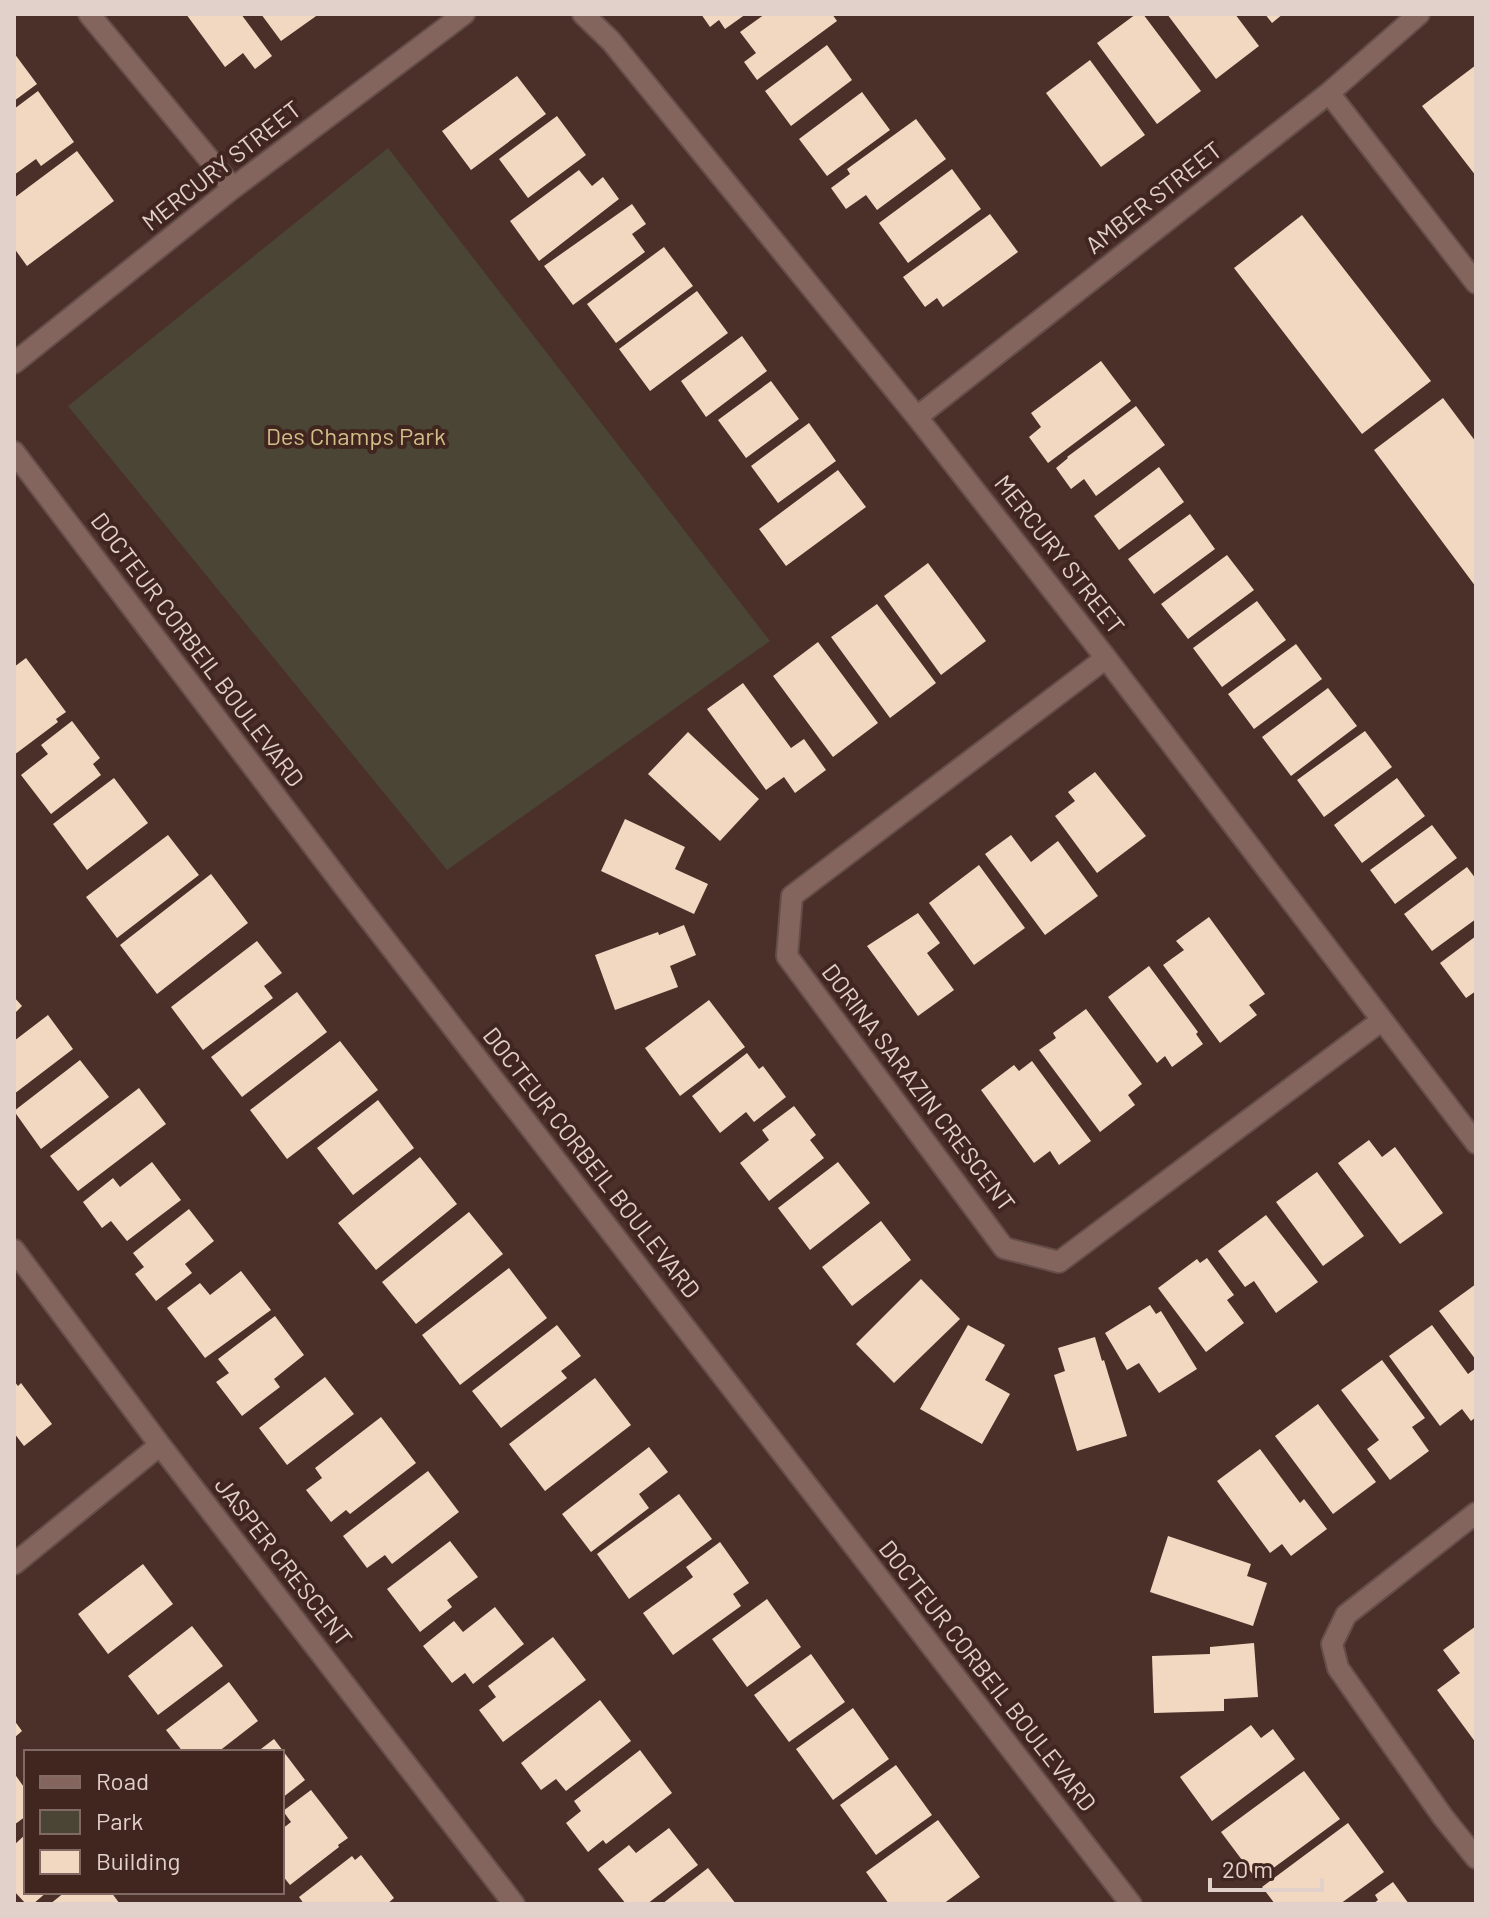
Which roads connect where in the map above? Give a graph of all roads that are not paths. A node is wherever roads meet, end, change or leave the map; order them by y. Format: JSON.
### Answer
{"nodes":[{"id":1,"x":89,"y":14,"type":"edge"},
{"id":2,"x":464,"y":14,"type":"edge"},
{"id":3,"x":583,"y":14,"type":"edge"},
{"id":4,"x":1419,"y":14,"type":"edge"},
{"id":5,"x":1329,"y":93,"type":"junction"},
{"id":6,"x":233,"y":188,"type":"junction"},
{"id":7,"x":1476,"y":283,"type":"edge"},
{"id":8,"x":14,"y":363,"type":"edge"},
{"id":9,"x":917,"y":417,"type":"junction"},
{"id":10,"x":14,"y":452,"type":"edge"},
{"id":11,"x":1106,"y":658,"type":"junction"},
{"id":12,"x":1381,"y":1021,"type":"junction"},
{"id":13,"x":1476,"y":1143,"type":"edge"},
{"id":14,"x":14,"y":1250,"type":"edge"},
{"id":15,"x":160,"y":1445,"type":"junction"},
{"id":16,"x":1476,"y":1513,"type":"edge"},
{"id":17,"x":14,"y":1564,"type":"edge"},
{"id":18,"x":1476,"y":1858,"type":"edge"},
{"id":19,"x":514,"y":1904,"type":"edge"},
{"id":20,"x":1131,"y":1904,"type":"edge"}],
"edges":[{"from":1,"to":6,"type":"street"},
{"from":2,"to":6,"type":"street","name":"MERCURY STREET"},
{"from":3,"to":9,"type":"street","name":"MERCURY STREET"},
{"from":4,"to":5,"type":"street","name":"AMBER STREET"},
{"from":5,"to":7,"type":"street"},
{"from":5,"to":9,"type":"street","name":"AMBER STREET"},
{"from":6,"to":8,"type":"street","name":"MERCURY STREET"},
{"from":9,"to":11,"type":"street","name":"MERCURY STREET"},
{"from":10,"to":20,"type":"street","name":"DOCTEUR CORBEIL BOULEVARD"},
{"from":11,"to":12,"type":"street","name":"MERCURY STREET"},
{"from":11,"to":12,"type":"street","name":"DORINA SARAZIN CRESCENT"},
{"from":12,"to":13,"type":"street","name":"MERCURY STREET"},
{"from":14,"to":15,"type":"street","name":"JASPER CRESCENT"},
{"from":15,"to":17,"type":"street"},
{"from":15,"to":19,"type":"street","name":"JASPER CRESCENT"},
{"from":16,"to":18,"type":"street"}]}
